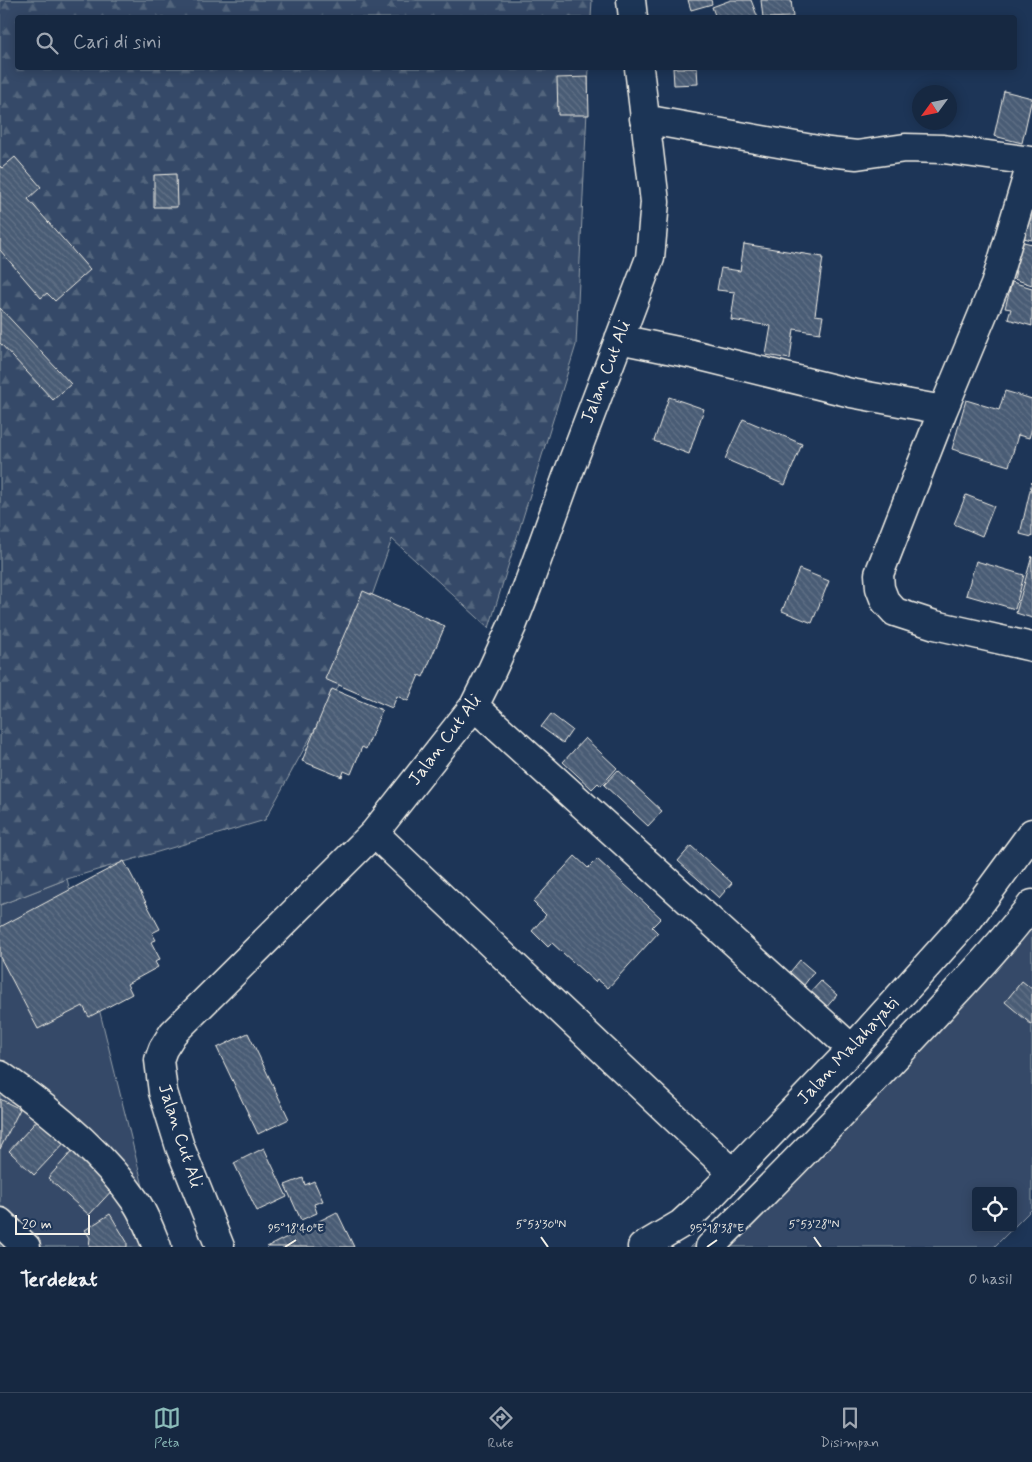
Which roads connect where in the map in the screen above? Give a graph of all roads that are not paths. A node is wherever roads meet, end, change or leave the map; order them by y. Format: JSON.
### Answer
{"nodes":[{"id":1,"x":631,"y":0,"type":"edge"},
{"id":2,"x":633,"y":15,"type":"edge"},
{"id":3,"x":639,"y":70,"type":"edge"},
{"id":4,"x":644,"y":119,"type":"junction"},
{"id":5,"x":619,"y":338,"type":"junction"},
{"id":6,"x":943,"y":410,"type":"junction"},
{"id":7,"x":1032,"y":647,"type":"edge"},
{"id":8,"x":474,"y":706,"type":"junction"},
{"id":9,"x":374,"y":833,"type":"junction"},
{"id":10,"x":1032,"y":833,"type":"edge"},
{"id":11,"x":1032,"y":904,"type":"edge"},
{"id":12,"x":852,"y":1049,"type":"junction"},
{"id":13,"x":0,"y":1075,"type":"edge"},
{"id":14,"x":733,"y":1172,"type":"junction"},
{"id":15,"x":0,"y":1222,"type":"edge"},
{"id":16,"x":26,"y":1247,"type":"edge"},
{"id":17,"x":157,"y":1247,"type":"edge"},
{"id":18,"x":220,"y":1247,"type":"edge"},
{"id":19,"x":642,"y":1247,"type":"edge"},
{"id":20,"x":710,"y":1247,"type":"edge"}],
"edges":[{"from":1,"to":2,"type":"street"},
{"from":3,"to":4,"type":"street","name":"Jalan Cut Ali"},
{"from":4,"to":5,"type":"street","name":"Jalan Cut Ali"},
{"from":4,"to":6,"type":"street"},
{"from":5,"to":6,"type":"street"},
{"from":5,"to":8,"type":"street","name":"Jalan Cut Ali"},
{"from":6,"to":7,"type":"street"},
{"from":8,"to":9,"type":"street","name":"Jalan Cut Ali"},
{"from":8,"to":12,"type":"street"},
{"from":9,"to":14,"type":"street"},
{"from":9,"to":18,"type":"street","name":"Jalan Cut Ali"},
{"from":10,"to":12,"type":"street","name":"Jalan Malahayati"},
{"from":11,"to":20,"type":"street"},
{"from":12,"to":14,"type":"street","name":"Jalan Malahayati"},
{"from":13,"to":17,"type":"street"},
{"from":14,"to":19,"type":"street","name":"Jalan Malahayati"},
{"from":15,"to":16,"type":"street"}]}
